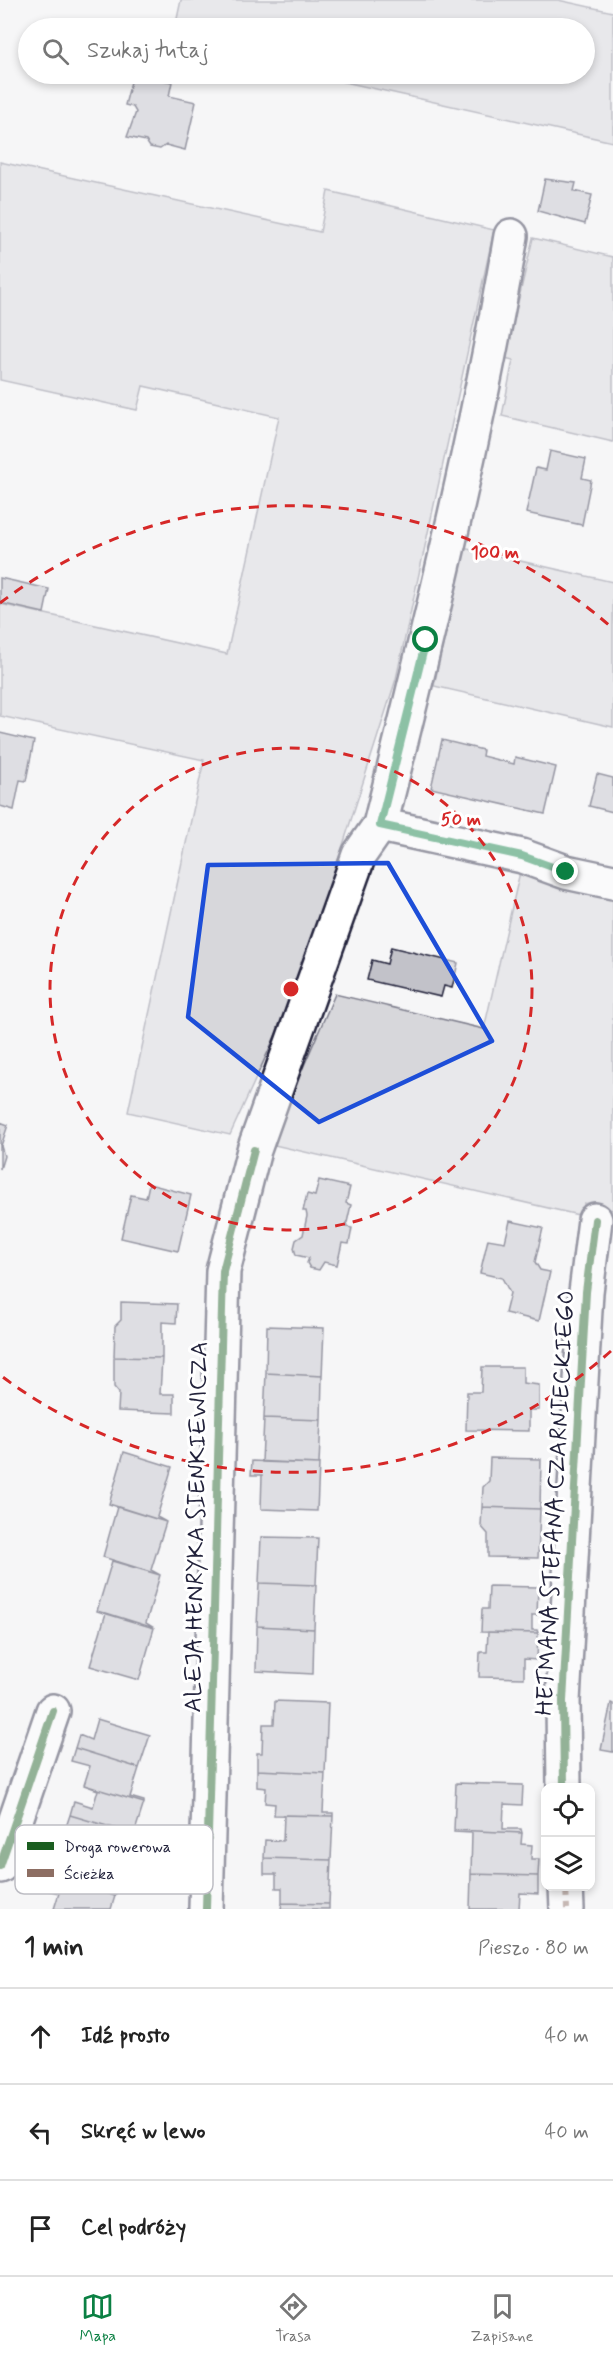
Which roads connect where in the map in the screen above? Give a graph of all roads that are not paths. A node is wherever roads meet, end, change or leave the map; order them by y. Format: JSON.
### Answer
{"nodes":[{"id":1,"x":511,"y":236,"type":"dead end"},
{"id":2,"x":380,"y":825,"type":"junction"},
{"id":3,"x":613,"y":882,"type":"edge"},
{"id":4,"x":595,"y":1220,"type":"dead end"},
{"id":5,"x":53,"y":1710,"type":"dead end"},
{"id":6,"x":564,"y":1783,"type":"edge"},
{"id":7,"x":208,"y":1825,"type":"edge"},
{"id":8,"x":0,"y":1866,"type":"edge"},
{"id":9,"x":566,"y":1891,"type":"edge"},
{"id":10,"x":206,"y":1894,"type":"edge"},
{"id":11,"x":206,"y":1909,"type":"edge"},
{"id":12,"x":567,"y":1909,"type":"edge"}],
"edges":[{"from":1,"to":2,"type":"street"},
{"from":2,"to":3,"type":"street"},
{"from":2,"to":7,"type":"street","name":"ALEJA HENRYKA SIENKIEWICZA"},
{"from":4,"to":6,"type":"street","name":"HETMANA STEFANA CZARNIECKIEGO"},
{"from":5,"to":8,"type":"street"},
{"from":9,"to":12,"type":"street"},
{"from":10,"to":11,"type":"street","name":"ALEJA HENRYKA SIENKIEWICZA"}]}
